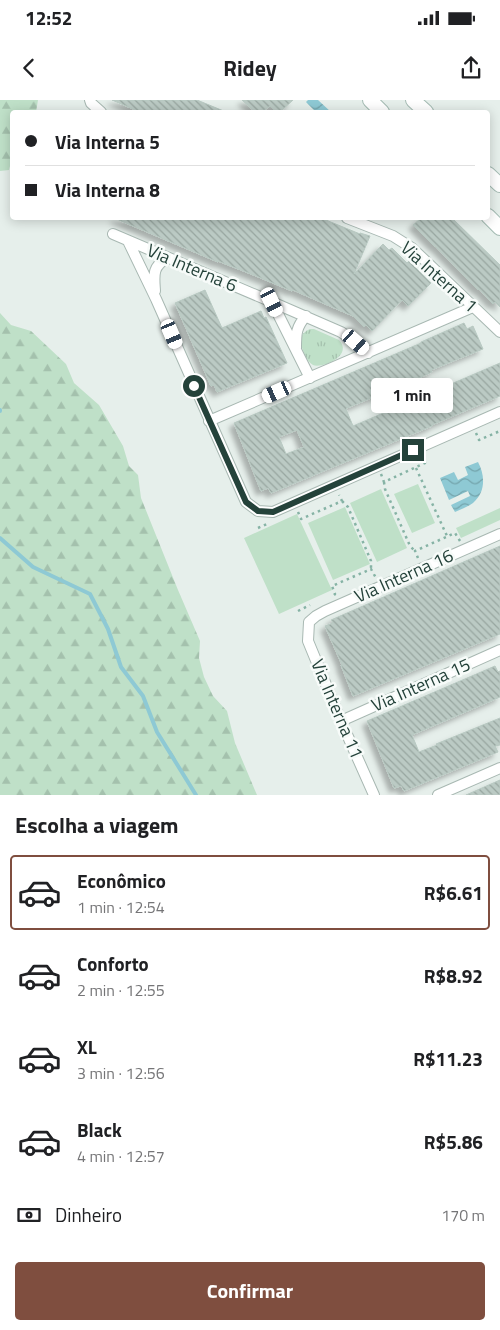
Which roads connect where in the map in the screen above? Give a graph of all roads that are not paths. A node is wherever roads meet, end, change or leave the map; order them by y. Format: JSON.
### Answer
{"nodes":[{"id":1,"x":90,"y":100,"type":"edge"},
{"id":2,"x":370,"y":100,"type":"edge"},
{"id":3,"x":413,"y":100,"type":"edge"},
{"id":4,"x":99,"y":110,"type":"edge"},
{"id":5,"x":380,"y":110,"type":"edge"},
{"id":6,"x":424,"y":110,"type":"edge"},
{"id":7,"x":490,"y":176,"type":"edge"},
{"id":8,"x":500,"y":186,"type":"edge"},
{"id":9,"x":490,"y":218,"type":"edge"},
{"id":10,"x":352,"y":220,"type":"edge"},
{"id":11,"x":500,"y":228,"type":"edge"},
{"id":12,"x":112,"y":234,"type":"dead end"},
{"id":13,"x":128,"y":241,"type":"junction"},
{"id":14,"x":167,"y":258,"type":"junction"},
{"id":15,"x":156,"y":299,"type":"junction"},
{"id":16,"x":272,"y":302,"type":"junction"},
{"id":17,"x":473,"y":307,"type":"junction"},
{"id":18,"x":306,"y":316,"type":"junction"},
{"id":19,"x":500,"y":332,"type":"edge"},
{"id":20,"x":296,"y":352,"type":"junction"},
{"id":21,"x":368,"y":353,"type":"junction"},
{"id":22,"x":310,"y":378,"type":"junction"},
{"id":23,"x":500,"y":412,"type":"edge"},
{"id":24,"x":210,"y":421,"type":"junction"},
{"id":25,"x":500,"y":534,"type":"edge"},
{"id":26,"x":310,"y":622,"type":"joint"},
{"id":27,"x":500,"y":650,"type":"edge"},
{"id":28,"x":341,"y":720,"type":"junction"},
{"id":29,"x":500,"y":768,"type":"edge"},
{"id":30,"x":374,"y":795,"type":"edge"},
{"id":31,"x":438,"y":795,"type":"edge"}],
"edges":[{"from":1,"to":4,"type":"street"},
{"from":2,"to":5,"type":"main road"},
{"from":3,"to":6,"type":"main road"},
{"from":7,"to":8,"type":"main road"},
{"from":9,"to":11,"type":"main road"},
{"from":10,"to":17,"type":"street","name":"Via Interna 1"},
{"from":12,"to":13,"type":"street","name":"Via Interna 6"},
{"from":13,"to":14,"type":"street","name":"Via Interna 6"},
{"from":13,"to":15,"type":"street"},
{"from":14,"to":15,"type":"street"},
{"from":14,"to":16,"type":"street","name":"Via Interna 6"},
{"from":15,"to":24,"type":"street"},
{"from":16,"to":18,"type":"street","name":"Via Interna 6"},
{"from":16,"to":20,"type":"street"},
{"from":17,"to":19,"type":"street","name":"Via Interna 1"},
{"from":17,"to":21,"type":"street"},
{"from":18,"to":20,"type":"street"},
{"from":18,"to":21,"type":"street","name":"Via Interna 6"},
{"from":20,"to":22,"type":"street"},
{"from":21,"to":22,"type":"street"},
{"from":22,"to":24,"type":"street"},
{"from":23,"to":24,"type":"street"},
{"from":25,"to":26,"type":"street","name":"Via Interna 16"},
{"from":26,"to":28,"type":"street","name":"Via Interna 11"},
{"from":27,"to":28,"type":"street","name":"Via Interna 15"},
{"from":28,"to":30,"type":"street","name":"Via Interna 11"},
{"from":29,"to":31,"type":"street"}]}
